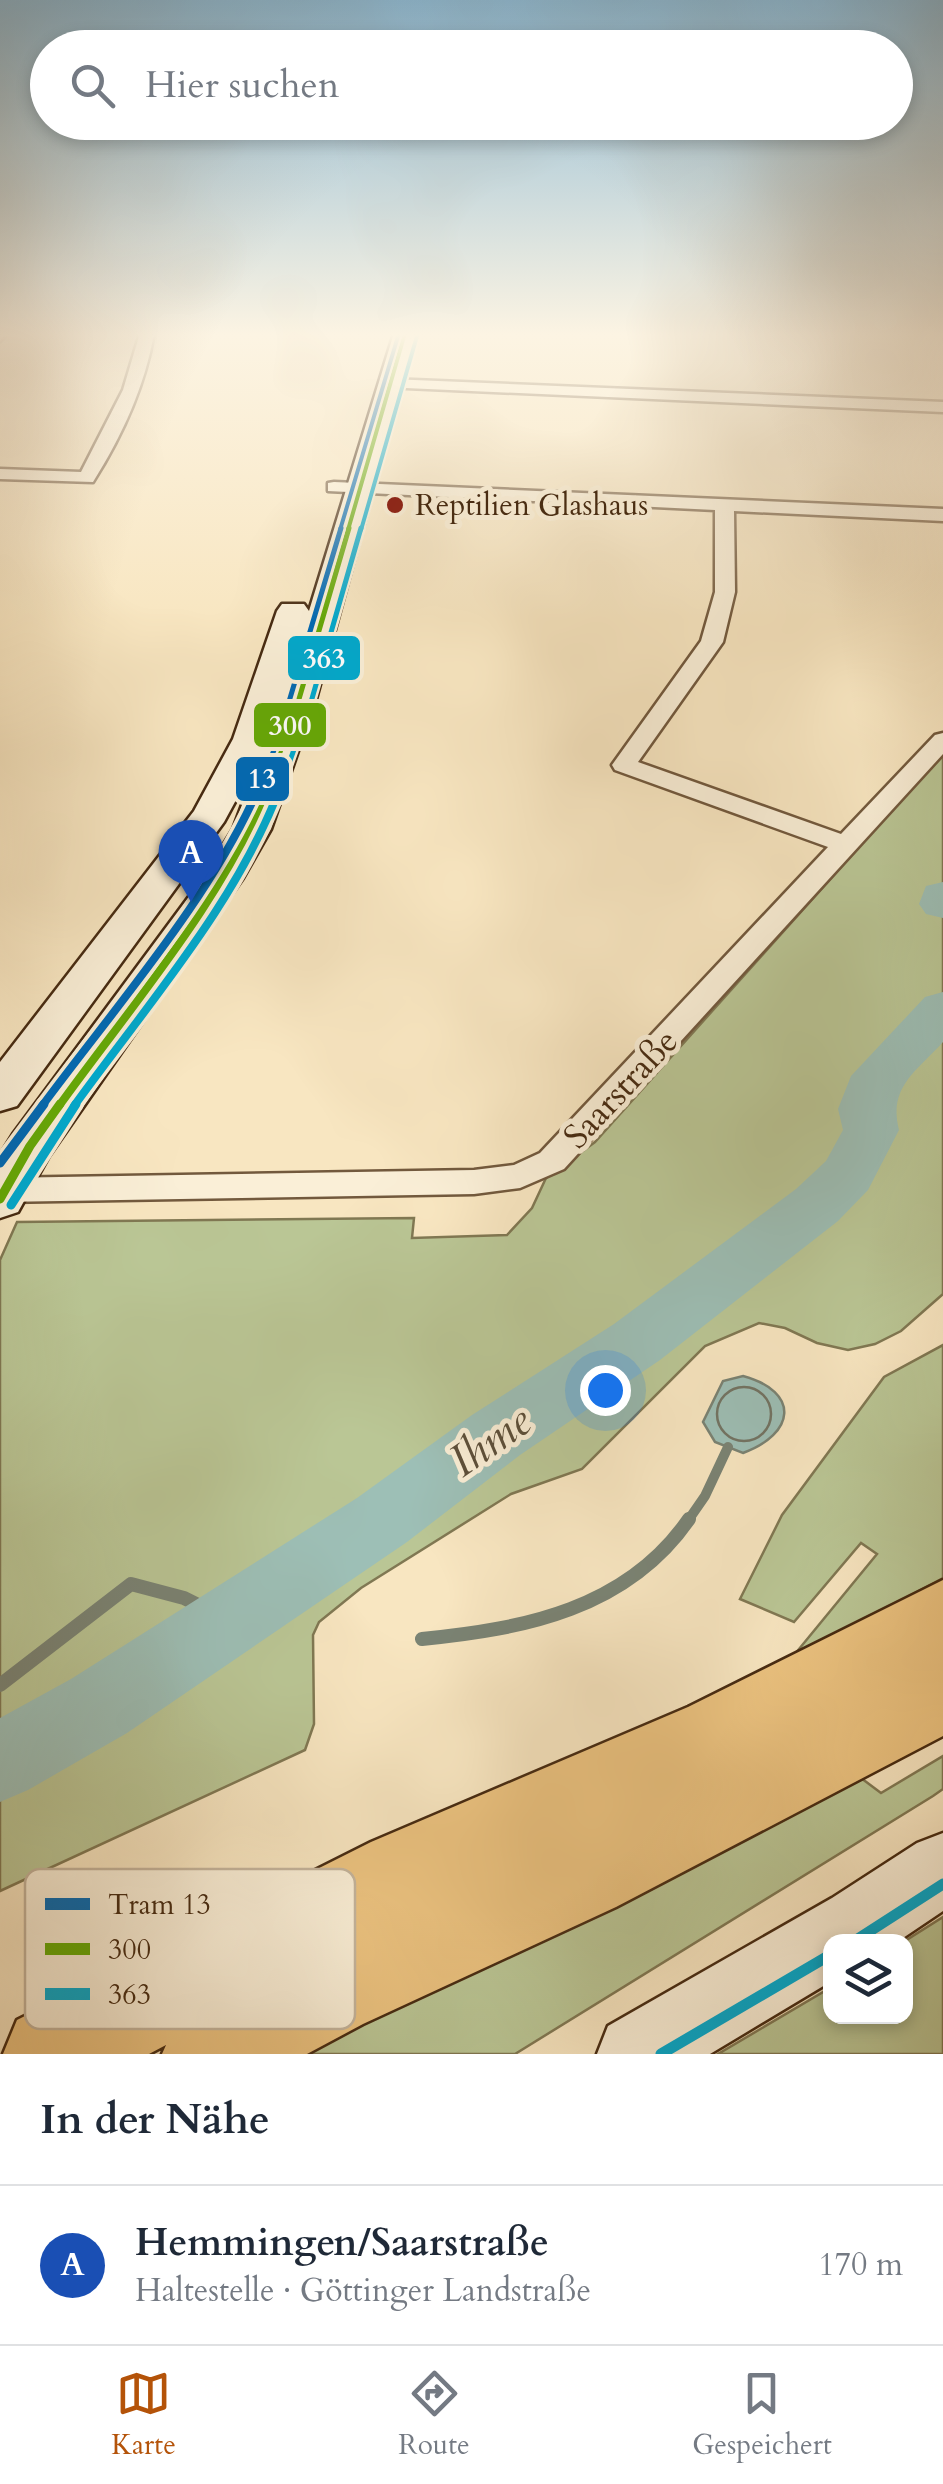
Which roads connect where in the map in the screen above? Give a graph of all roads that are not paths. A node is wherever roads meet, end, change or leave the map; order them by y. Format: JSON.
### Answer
{"nodes":[{"id":1,"x":113,"y":429,"type":"edge"},
{"id":2,"x":359,"y":429,"type":"edge"},
{"id":3,"x":371,"y":429,"type":"edge"},
{"id":4,"x":0,"y":474,"type":"edge"},
{"id":5,"x":346,"y":488,"type":"junction"},
{"id":6,"x":724,"y":504,"type":"junction"},
{"id":7,"x":943,"y":515,"type":"edge"},
{"id":8,"x":943,"y":740,"type":"edge"},
{"id":9,"x":846,"y":845,"type":"junction"},
{"id":10,"x":0,"y":1095,"type":"edge"},
{"id":11,"x":1,"y":1193,"type":"edge"},
{"id":12,"x":943,"y":1616,"type":"edge"},
{"id":13,"x":943,"y":1692,"type":"edge"},
{"id":14,"x":943,"y":1869,"type":"edge"},
{"id":15,"x":355,"y":1897,"type":"edge"},
{"id":16,"x":355,"y":1980,"type":"edge"},
{"id":17,"x":99,"y":2029,"type":"edge"},
{"id":18,"x":258,"y":2029,"type":"edge"},
{"id":19,"x":51,"y":2054,"type":"edge"},
{"id":20,"x":210,"y":2054,"type":"edge"},
{"id":21,"x":636,"y":2054,"type":"edge"}],
"edges":[{"from":1,"to":4,"type":"street"},
{"from":2,"to":5,"type":"street"},
{"from":3,"to":5,"type":"street"},
{"from":5,"to":6,"type":"street"},
{"from":5,"to":10,"type":"street"},
{"from":5,"to":11,"type":"street"},
{"from":6,"to":7,"type":"street"},
{"from":6,"to":9,"type":"street"},
{"from":8,"to":9,"type":"street","name":"Saarstraße"},
{"from":9,"to":11,"type":"street","name":"Saarstraße"},
{"from":12,"to":15,"type":"highway"},
{"from":13,"to":16,"type":"highway"},
{"from":14,"to":21,"type":"street"},
{"from":17,"to":19,"type":"highway"},
{"from":18,"to":20,"type":"highway"}]}
